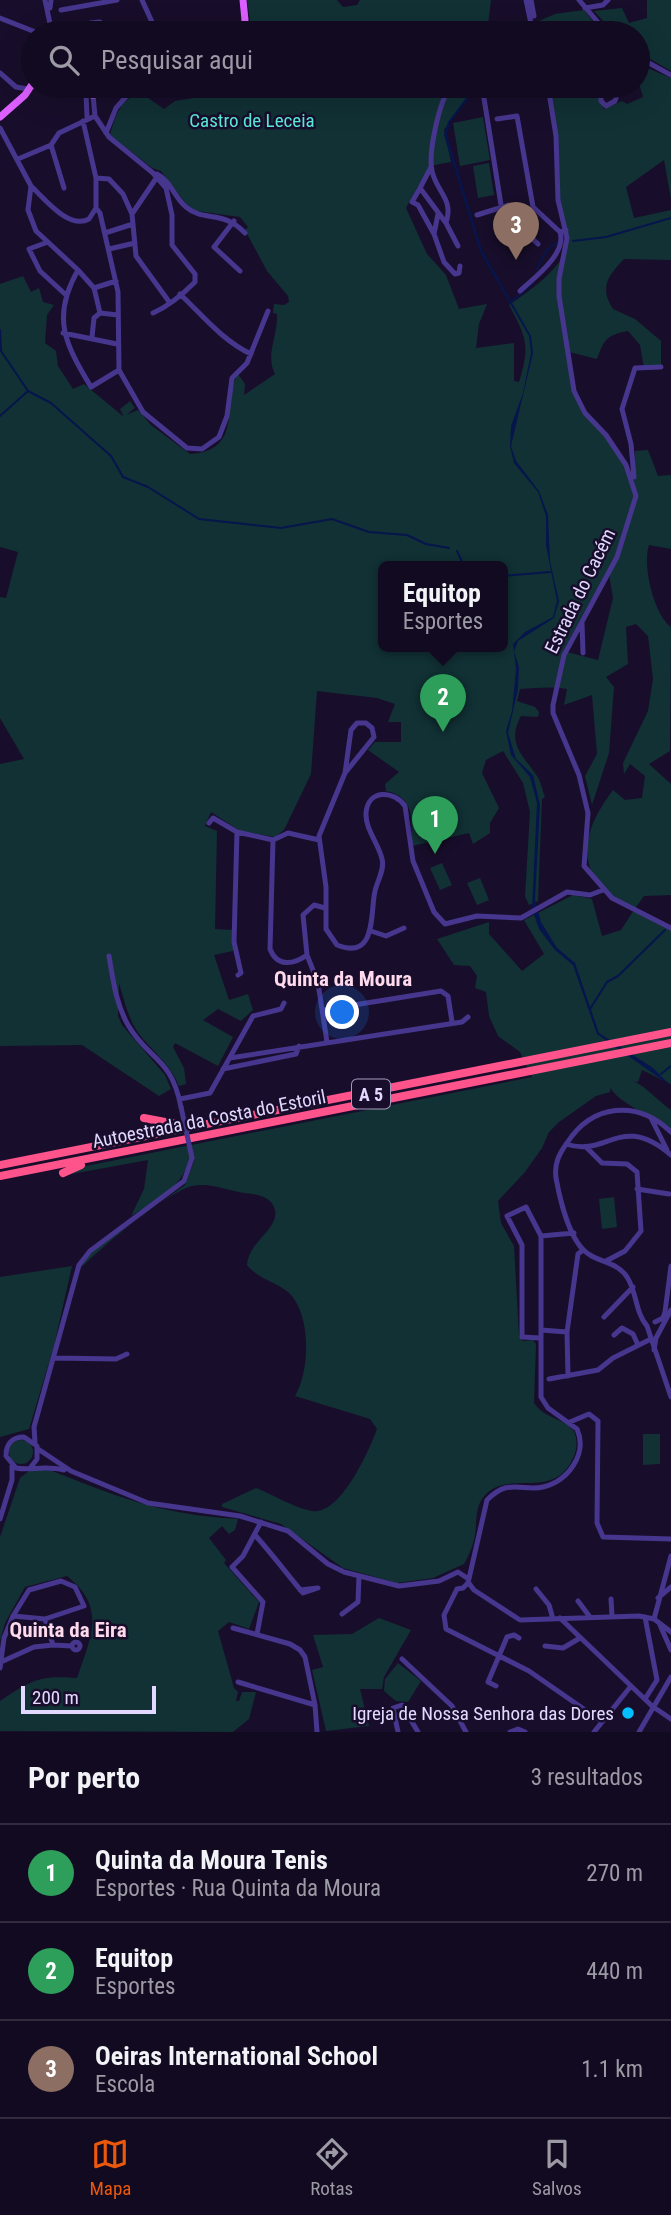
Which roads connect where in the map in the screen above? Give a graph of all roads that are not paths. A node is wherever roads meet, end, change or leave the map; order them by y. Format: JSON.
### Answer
{"nodes":[{"id":1,"x":45,"y":0,"type":"edge"},
{"id":2,"x":51,"y":0,"type":"edge"},
{"id":3,"x":117,"y":0,"type":"edge"},
{"id":4,"x":142,"y":0,"type":"edge"},
{"id":5,"x":243,"y":0,"type":"edge"},
{"id":6,"x":526,"y":0,"type":"edge"},
{"id":7,"x":531,"y":0,"type":"edge"},
{"id":8,"x":579,"y":0,"type":"edge"},
{"id":9,"x":608,"y":0,"type":"edge"},
{"id":10,"x":585,"y":8,"type":"junction"},
{"id":11,"x":52,"y":9,"type":"junction"},
{"id":12,"x":534,"y":16,"type":"dead end"},
{"id":13,"x":0,"y":19,"type":"edge"},
{"id":14,"x":57,"y":21,"type":"edge"},
{"id":15,"x":152,"y":21,"type":"edge"},
{"id":16,"x":245,"y":21,"type":"edge"},
{"id":17,"x":530,"y":21,"type":"edge"},
{"id":18,"x":596,"y":21,"type":"edge"},
{"id":19,"x":21,"y":27,"type":"edge"},
{"id":20,"x":650,"y":64,"type":"edge"},
{"id":21,"x":0,"y":73,"type":"edge"},
{"id":22,"x":671,"y":75,"type":"edge"},
{"id":23,"x":21,"y":89,"type":"edge"},
{"id":24,"x":21,"y":97,"type":"edge"},
{"id":25,"x":91,"y":98,"type":"edge"},
{"id":26,"x":93,"y":98,"type":"edge"},
{"id":27,"x":125,"y":98,"type":"edge"},
{"id":28,"x":443,"y":98,"type":"edge"},
{"id":29,"x":484,"y":98,"type":"edge"},
{"id":30,"x":548,"y":98,"type":"edge"},
{"id":31,"x":601,"y":98,"type":"edge"},
{"id":32,"x":616,"y":98,"type":"edge"},
{"id":33,"x":95,"y":116,"type":"junction"},
{"id":34,"x":0,"y":117,"type":"edge"},
{"id":35,"x":497,"y":118,"type":"dead end"},
{"id":36,"x":85,"y":119,"type":"junction"},
{"id":37,"x":1,"y":132,"type":"edge"},
{"id":38,"x":106,"y":133,"type":"junction"},
{"id":39,"x":51,"y":145,"type":"junction"},
{"id":40,"x":18,"y":159,"type":"junction"},
{"id":41,"x":431,"y":167,"type":"junction"},
{"id":42,"x":155,"y":175,"type":"junction"},
{"id":43,"x":96,"y":178,"type":"junction"},
{"id":44,"x":31,"y":186,"type":"junction"},
{"id":45,"x":64,"y":188,"type":"dead end"},
{"id":46,"x":420,"y":188,"type":"junction"},
{"id":47,"x":509,"y":205,"type":"dead end"},
{"id":48,"x":96,"y":208,"type":"junction"},
{"id":49,"x":501,"y":208,"type":"junction"},
{"id":50,"x":132,"y":214,"type":"junction"},
{"id":51,"x":438,"y":214,"type":"junction"},
{"id":52,"x":477,"y":215,"type":"dead end"},
{"id":53,"x":234,"y":221,"type":"junction"},
{"id":54,"x":446,"y":223,"type":"junction"},
{"id":55,"x":133,"y":224,"type":"junction"},
{"id":56,"x":563,"y":231,"type":"junction"},
{"id":57,"x":105,"y":233,"type":"junction"},
{"id":58,"x":245,"y":233,"type":"dead end"},
{"id":59,"x":434,"y":234,"type":"junction"},
{"id":60,"x":48,"y":242,"type":"junction"},
{"id":61,"x":135,"y":243,"type":"junction"},
{"id":62,"x":538,"y":244,"type":"dead end"},
{"id":63,"x":458,"y":246,"type":"dead end"},
{"id":64,"x":109,"y":249,"type":"junction"},
{"id":65,"x":460,"y":266,"type":"dead end"},
{"id":66,"x":78,"y":270,"type":"junction"},
{"id":67,"x":240,"y":271,"type":"dead end"},
{"id":68,"x":116,"y":281,"type":"junction"},
{"id":69,"x":94,"y":288,"type":"junction"},
{"id":70,"x":520,"y":291,"type":"dead end"},
{"id":71,"x":180,"y":294,"type":"junction"},
{"id":72,"x":66,"y":295,"type":"junction"},
{"id":73,"x":170,"y":303,"type":"junction"},
{"id":74,"x":268,"y":312,"type":"dead end"},
{"id":75,"x":100,"y":313,"type":"junction"},
{"id":76,"x":153,"y":313,"type":"dead end"},
{"id":77,"x":118,"y":315,"type":"junction"},
{"id":78,"x":64,"y":333,"type":"junction"},
{"id":79,"x":92,"y":337,"type":"junction"},
{"id":80,"x":120,"y":339,"type":"junction"},
{"id":81,"x":251,"y":354,"type":"junction"},
{"id":82,"x":661,"y":367,"type":"dead end"},
{"id":83,"x":119,"y":370,"type":"junction"},
{"id":84,"x":635,"y":487,"type":"junction"},
{"id":85,"x":582,"y":623,"type":"junction"},
{"id":86,"x":583,"y":653,"type":"dead end"},
{"id":87,"x":345,"y":774,"type":"junction"},
{"id":88,"x":209,"y":823,"type":"dead end"},
{"id":89,"x":237,"y":832,"type":"junction"},
{"id":90,"x":273,"y":840,"type":"junction"},
{"id":91,"x":319,"y":840,"type":"junction"},
{"id":92,"x":603,"y":890,"type":"junction"},
{"id":93,"x":325,"y":908,"type":"junction"},
{"id":94,"x":669,"y":924,"type":"edge"},
{"id":95,"x":404,"y":928,"type":"dead end"},
{"id":96,"x":371,"y":931,"type":"junction"},
{"id":97,"x":307,"y":955,"type":"junction"},
{"id":98,"x":108,"y":956,"type":"dead end"},
{"id":99,"x":237,"y":975,"type":"dead end"},
{"id":100,"x":284,"y":1003,"type":"dead end"},
{"id":101,"x":323,"y":1010,"type":"junction"},
{"id":102,"x":468,"y":1017,"type":"dead end"},
{"id":103,"x":452,"y":1023,"type":"junction"},
{"id":104,"x":671,"y":1032,"type":"edge"},
{"id":105,"x":327,"y":1042,"type":"junction"},
{"id":106,"x":671,"y":1043,"type":"edge"},
{"id":107,"x":299,"y":1046,"type":"junction"},
{"id":108,"x":230,"y":1058,"type":"junction"},
{"id":109,"x":223,"y":1069,"type":"junction"},
{"id":110,"x":180,"y":1099,"type":"junction"},
{"id":111,"x":144,"y":1118,"type":"dead end"},
{"id":112,"x":651,"y":1118,"type":"junction"},
{"id":113,"x":193,"y":1127,"type":"junction"},
{"id":114,"x":671,"y":1132,"type":"edge"},
{"id":115,"x":566,"y":1144,"type":"junction"},
{"id":116,"x":586,"y":1147,"type":"junction"},
{"id":117,"x":669,"y":1154,"type":"edge"},
{"id":118,"x":107,"y":1156,"type":"junction"},
{"id":119,"x":0,"y":1165,"type":"edge"},
{"id":120,"x":63,"y":1173,"type":"dead end"},
{"id":121,"x":0,"y":1176,"type":"edge"},
{"id":122,"x":637,"y":1189,"type":"junction"},
{"id":123,"x":669,"y":1194,"type":"dead end"},
{"id":124,"x":574,"y":1233,"type":"junction"},
{"id":125,"x":541,"y":1236,"type":"junction"},
{"id":126,"x":583,"y":1250,"type":"junction"},
{"id":127,"x":606,"y":1261,"type":"junction"},
{"id":128,"x":671,"y":1266,"type":"edge"},
{"id":129,"x":633,"y":1287,"type":"junction"},
{"id":130,"x":671,"y":1310,"type":"edge"},
{"id":131,"x":604,"y":1317,"type":"dead end"},
{"id":132,"x":655,"y":1322,"type":"junction"},
{"id":133,"x":646,"y":1326,"type":"junction"},
{"id":134,"x":541,"y":1330,"type":"junction"},
{"id":135,"x":660,"y":1331,"type":"junction"},
{"id":136,"x":567,"y":1332,"type":"junction"},
{"id":137,"x":614,"y":1335,"type":"dead end"},
{"id":138,"x":541,"y":1338,"type":"junction"},
{"id":139,"x":649,"y":1338,"type":"junction"},
{"id":140,"x":638,"y":1345,"type":"junction"},
{"id":141,"x":654,"y":1350,"type":"junction"},
{"id":142,"x":127,"y":1354,"type":"dead end"},
{"id":143,"x":54,"y":1358,"type":"junction"},
{"id":144,"x":568,"y":1376,"type":"junction"},
{"id":145,"x":549,"y":1379,"type":"dead end"},
{"id":146,"x":671,"y":1397,"type":"edge"},
{"id":147,"x":570,"y":1422,"type":"junction"},
{"id":148,"x":34,"y":1427,"type":"junction"},
{"id":149,"x":24,"y":1437,"type":"junction"},
{"id":150,"x":1,"y":1441,"type":"edge"},
{"id":151,"x":10,"y":1442,"type":"junction"},
{"id":152,"x":35,"y":1442,"type":"junction"},
{"id":153,"x":38,"y":1449,"type":"junction"},
{"id":154,"x":0,"y":1451,"type":"edge"},
{"id":155,"x":6,"y":1456,"type":"junction"},
{"id":156,"x":12,"y":1466,"type":"junction"},
{"id":157,"x":31,"y":1467,"type":"junction"},
{"id":158,"x":20,"y":1469,"type":"junction"},
{"id":159,"x":71,"y":1471,"type":"junction"},
{"id":160,"x":12,"y":1480,"type":"junction"},
{"id":161,"x":0,"y":1519,"type":"edge"},
{"id":162,"x":261,"y":1522,"type":"junction"},
{"id":163,"x":255,"y":1535,"type":"junction"},
{"id":164,"x":671,"y":1539,"type":"edge"},
{"id":165,"x":671,"y":1556,"type":"edge"},
{"id":166,"x":473,"y":1559,"type":"junction"},
{"id":167,"x":455,"y":1574,"type":"junction"},
{"id":168,"x":359,"y":1576,"type":"junction"},
{"id":169,"x":468,"y":1580,"type":"junction"},
{"id":170,"x":439,"y":1581,"type":"junction"},
{"id":171,"x":451,"y":1584,"type":"junction"},
{"id":172,"x":671,"y":1587,"type":"edge"},
{"id":173,"x":457,"y":1589,"type":"junction"},
{"id":174,"x":536,"y":1589,"type":"dead end"},
{"id":175,"x":300,"y":1590,"type":"dead end"},
{"id":176,"x":658,"y":1598,"type":"junction"},
{"id":177,"x":611,"y":1599,"type":"dead end"},
{"id":178,"x":578,"y":1601,"type":"dead end"},
{"id":179,"x":343,"y":1612,"type":"dead end"},
{"id":180,"x":13,"y":1616,"type":"junction"},
{"id":181,"x":612,"y":1616,"type":"junction"},
{"id":182,"x":590,"y":1617,"type":"junction"},
{"id":183,"x":645,"y":1617,"type":"junction"},
{"id":184,"x":557,"y":1618,"type":"junction"},
{"id":185,"x":45,"y":1619,"type":"junction"},
{"id":186,"x":654,"y":1619,"type":"junction"},
{"id":187,"x":660,"y":1625,"type":"junction"},
{"id":188,"x":233,"y":1628,"type":"dead end"},
{"id":189,"x":671,"y":1632,"type":"edge"},
{"id":190,"x":257,"y":1634,"type":"junction"},
{"id":191,"x":580,"y":1637,"type":"junction"},
{"id":192,"x":519,"y":1638,"type":"dead end"},
{"id":193,"x":52,"y":1645,"type":"junction"},
{"id":194,"x":72,"y":1646,"type":"dead end"},
{"id":195,"x":545,"y":1646,"type":"dead end"},
{"id":196,"x":671,"y":1650,"type":"edge"},
{"id":197,"x":499,"y":1657,"type":"junction"},
{"id":198,"x":402,"y":1659,"type":"dead end"},
{"id":199,"x":1,"y":1665,"type":"edge"},
{"id":200,"x":671,"y":1677,"type":"edge"},
{"id":201,"x":238,"y":1682,"type":"dead end"},
{"id":202,"x":496,"y":1686,"type":"dead end"},
{"id":203,"x":631,"y":1686,"type":"junction"},
{"id":204,"x":645,"y":1699,"type":"junction"},
{"id":205,"x":315,"y":1704,"type":"junction"},
{"id":206,"x":652,"y":1706,"type":"junction"},
{"id":207,"x":671,"y":1719,"type":"edge"},
{"id":208,"x":601,"y":1721,"type":"junction"},
{"id":209,"x":640,"y":1731,"type":"edge"},
{"id":210,"x":317,"y":1732,"type":"edge"},
{"id":211,"x":398,"y":1732,"type":"edge"},
{"id":212,"x":418,"y":1732,"type":"edge"},
{"id":213,"x":466,"y":1732,"type":"edge"},
{"id":214,"x":510,"y":1732,"type":"edge"},
{"id":215,"x":525,"y":1732,"type":"edge"},
{"id":216,"x":594,"y":1732,"type":"edge"}],
"edges":[{"from":1,"to":11,"type":"street"},
{"from":2,"to":11,"type":"street"},
{"from":3,"to":11,"type":"street"},
{"from":4,"to":15,"type":"street"},
{"from":5,"to":16,"type":"main road"},
{"from":6,"to":17,"type":"street"},
{"from":7,"to":12,"type":"street"},
{"from":8,"to":10,"type":"street"},
{"from":9,"to":10,"type":"street"},
{"from":10,"to":18,"type":"street"},
{"from":11,"to":14,"type":"street"},
{"from":13,"to":19,"type":"street"},
{"from":20,"to":22,"type":"street"},
{"from":21,"to":23,"type":"street"},
{"from":24,"to":34,"type":"main road"},
{"from":25,"to":36,"type":"street"},
{"from":26,"to":33,"type":"street"},
{"from":27,"to":38,"type":"street"},
{"from":28,"to":41,"type":"street"},
{"from":29,"to":49,"type":"street"},
{"from":30,"to":56,"type":"street"},
{"from":31,"to":32,"type":"street"},
{"from":33,"to":36,"type":"street"},
{"from":33,"to":38,"type":"street"},
{"from":35,"to":56,"type":"street"},
{"from":36,"to":39,"type":"street"},
{"from":36,"to":43,"type":"street"},
{"from":37,"to":40,"type":"street"},
{"from":38,"to":42,"type":"street"},
{"from":39,"to":40,"type":"street"},
{"from":39,"to":45,"type":"street"},
{"from":40,"to":44,"type":"street"},
{"from":41,"to":46,"type":"street"},
{"from":41,"to":54,"type":"street"},
{"from":42,"to":50,"type":"street"},
{"from":42,"to":53,"type":"street"},
{"from":42,"to":71,"type":"street"},
{"from":43,"to":48,"type":"street"},
{"from":43,"to":50,"type":"street"},
{"from":44,"to":48,"type":"street"},
{"from":44,"to":60,"type":"street"},
{"from":46,"to":51,"type":"street"},
{"from":46,"to":59,"type":"street"},
{"from":47,"to":49,"type":"street"},
{"from":48,"to":57,"type":"street"},
{"from":49,"to":52,"type":"street"},
{"from":49,"to":62,"type":"street"},
{"from":50,"to":55,"type":"street"},
{"from":51,"to":54,"type":"street"},
{"from":51,"to":59,"type":"street"},
{"from":53,"to":58,"type":"street"},
{"from":53,"to":67,"type":"street"},
{"from":54,"to":63,"type":"street"},
{"from":55,"to":57,"type":"street"},
{"from":55,"to":61,"type":"street"},
{"from":56,"to":70,"type":"street"},
{"from":56,"to":84,"type":"street"},
{"from":57,"to":64,"type":"street"},
{"from":59,"to":65,"type":"street"},
{"from":60,"to":66,"type":"street"},
{"from":60,"to":72,"type":"street"},
{"from":61,"to":64,"type":"street"},
{"from":61,"to":73,"type":"street"},
{"from":64,"to":68,"type":"street"},
{"from":66,"to":69,"type":"street"},
{"from":66,"to":72,"type":"street"},
{"from":68,"to":69,"type":"street"},
{"from":68,"to":77,"type":"street"},
{"from":69,"to":75,"type":"street"},
{"from":71,"to":73,"type":"street"},
{"from":71,"to":81,"type":"street"},
{"from":72,"to":78,"type":"street"},
{"from":73,"to":76,"type":"street"},
{"from":74,"to":81,"type":"street"},
{"from":75,"to":77,"type":"street"},
{"from":75,"to":79,"type":"street"},
{"from":77,"to":80,"type":"street"},
{"from":78,"to":79,"type":"street"},
{"from":78,"to":83,"type":"street"},
{"from":79,"to":80,"type":"street"},
{"from":80,"to":83,"type":"street"},
{"from":81,"to":83,"type":"street"},
{"from":82,"to":84,"type":"street","name":"Estrada do Cacém"},
{"from":84,"to":85,"type":"street","name":"Estrada do Cacém"},
{"from":85,"to":86,"type":"street"},
{"from":85,"to":92,"type":"street","name":"Estrada do Cacém"},
{"from":87,"to":87,"type":"street"},
{"from":87,"to":91,"type":"street"},
{"from":88,"to":89,"type":"street"},
{"from":89,"to":90,"type":"street"},
{"from":89,"to":99,"type":"street"},
{"from":90,"to":91,"type":"street"},
{"from":90,"to":97,"type":"street"},
{"from":91,"to":93,"type":"street"},
{"from":92,"to":94,"type":"street"},
{"from":92,"to":96,"type":"street"},
{"from":93,"to":96,"type":"street"},
{"from":93,"to":97,"type":"street"},
{"from":95,"to":96,"type":"street"},
{"from":97,"to":101,"type":"street"},
{"from":98,"to":110,"type":"street"},
{"from":100,"to":108,"type":"street"},
{"from":101,"to":103,"type":"street"},
{"from":101,"to":105,"type":"street"},
{"from":102,"to":103,"type":"street"},
{"from":103,"to":105,"type":"street"},
{"from":104,"to":113,"type":"highway","name":"Autoestrada da Costa do Estoril","number":"A 5"},
{"from":105,"to":107,"type":"street"},
{"from":106,"to":118,"type":"highway","name":"Autoestrada da Costa do Estoril","number":"A 5"},
{"from":107,"to":108,"type":"street"},
{"from":107,"to":109,"type":"street"},
{"from":108,"to":109,"type":"street"},
{"from":109,"to":110,"type":"street"},
{"from":110,"to":143,"type":"street","bridge":true},
{"from":111,"to":113,"type":"highway"},
{"from":112,"to":114,"type":"street"},
{"from":112,"to":115,"type":"street"},
{"from":112,"to":117,"type":"street"},
{"from":113,"to":119,"type":"highway","name":"Autoestrada da Costa do Estoril","number":"A 5"},
{"from":115,"to":116,"type":"street"},
{"from":115,"to":124,"type":"street"},
{"from":116,"to":117,"type":"street"},
{"from":116,"to":122,"type":"street"},
{"from":118,"to":120,"type":"highway"},
{"from":118,"to":121,"type":"highway","name":"Autoestrada da Costa do Estoril","number":"A 5"},
{"from":122,"to":123,"type":"street"},
{"from":122,"to":127,"type":"street"},
{"from":124,"to":125,"type":"street"},
{"from":124,"to":126,"type":"street"},
{"from":125,"to":134,"type":"street"},
{"from":125,"to":138,"type":"street"},
{"from":126,"to":127,"type":"street"},
{"from":126,"to":136,"type":"street"},
{"from":127,"to":129,"type":"street"},
{"from":128,"to":132,"type":"street"},
{"from":129,"to":131,"type":"street"},
{"from":129,"to":133,"type":"street"},
{"from":130,"to":135,"type":"street"},
{"from":132,"to":133,"type":"street"},
{"from":132,"to":135,"type":"street"},
{"from":133,"to":139,"type":"street"},
{"from":134,"to":136,"type":"street"},
{"from":134,"to":138,"type":"street"},
{"from":135,"to":139,"type":"street"},
{"from":135,"to":141,"type":"street"},
{"from":136,"to":144,"type":"street"},
{"from":137,"to":140,"type":"street"},
{"from":138,"to":147,"type":"street"},
{"from":139,"to":140,"type":"street"},
{"from":139,"to":141,"type":"street"},
{"from":140,"to":144,"type":"street"},
{"from":141,"to":146,"type":"street"},
{"from":142,"to":143,"type":"street"},
{"from":143,"to":148,"type":"street"},
{"from":144,"to":145,"type":"street"},
{"from":147,"to":164,"type":"street"},
{"from":147,"to":166,"type":"street"},
{"from":148,"to":149,"type":"street"},
{"from":148,"to":152,"type":"street"},
{"from":149,"to":151,"type":"street"},
{"from":149,"to":152,"type":"street"},
{"from":150,"to":151,"type":"street"},
{"from":151,"to":155,"type":"street"},
{"from":152,"to":153,"type":"street"},
{"from":153,"to":157,"type":"street"},
{"from":153,"to":159,"type":"street"},
{"from":154,"to":155,"type":"street"},
{"from":155,"to":156,"type":"street"},
{"from":156,"to":158,"type":"street"},
{"from":156,"to":160,"type":"street"},
{"from":157,"to":158,"type":"street"},
{"from":157,"to":159,"type":"street"},
{"from":158,"to":160,"type":"street"},
{"from":159,"to":162,"type":"street"},
{"from":160,"to":161,"type":"street"},
{"from":162,"to":163,"type":"street"},
{"from":162,"to":168,"type":"street"},
{"from":163,"to":175,"type":"street"},
{"from":163,"to":190,"type":"street"},
{"from":165,"to":176,"type":"street"},
{"from":166,"to":167,"type":"street"},
{"from":166,"to":169,"type":"street"},
{"from":167,"to":169,"type":"street"},
{"from":167,"to":170,"type":"street"},
{"from":167,"to":171,"type":"street"},
{"from":168,"to":170,"type":"street"},
{"from":168,"to":179,"type":"street"},
{"from":169,"to":173,"type":"street"},
{"from":169,"to":184,"type":"street"},
{"from":170,"to":171,"type":"street"},
{"from":171,"to":173,"type":"street"},
{"from":172,"to":176,"type":"street"},
{"from":173,"to":197,"type":"street"},
{"from":174,"to":184,"type":"street"},
{"from":176,"to":186,"type":"street"},
{"from":177,"to":181,"type":"street"},
{"from":178,"to":182,"type":"street"},
{"from":180,"to":185,"type":"street"},
{"from":180,"to":185,"type":"street"},
{"from":180,"to":199,"type":"street"},
{"from":181,"to":182,"type":"street"},
{"from":181,"to":183,"type":"street"},
{"from":182,"to":184,"type":"street"},
{"from":183,"to":186,"type":"street"},
{"from":183,"to":204,"type":"street"},
{"from":184,"to":191,"type":"street"},
{"from":185,"to":193,"type":"street"},
{"from":186,"to":187,"type":"street"},
{"from":187,"to":189,"type":"street"},
{"from":187,"to":196,"type":"street"},
{"from":188,"to":190,"type":"street"},
{"from":190,"to":205,"type":"street"},
{"from":191,"to":195,"type":"street"},
{"from":191,"to":203,"type":"street"},
{"from":192,"to":197,"type":"street"},
{"from":193,"to":194,"type":"street"},
{"from":193,"to":199,"type":"street"},
{"from":197,"to":202,"type":"street"},
{"from":197,"to":208,"type":"street"},
{"from":198,"to":213,"type":"street"},
{"from":200,"to":206,"type":"street"},
{"from":201,"to":205,"type":"street"},
{"from":203,"to":204,"type":"street"},
{"from":203,"to":208,"type":"street"},
{"from":204,"to":206,"type":"street"},
{"from":205,"to":210,"type":"street"},
{"from":206,"to":207,"type":"street"},
{"from":206,"to":209,"type":"street"},
{"from":208,"to":216,"type":"street"},
{"from":211,"to":212,"type":"street"},
{"from":214,"to":215,"type":"street"}]}
